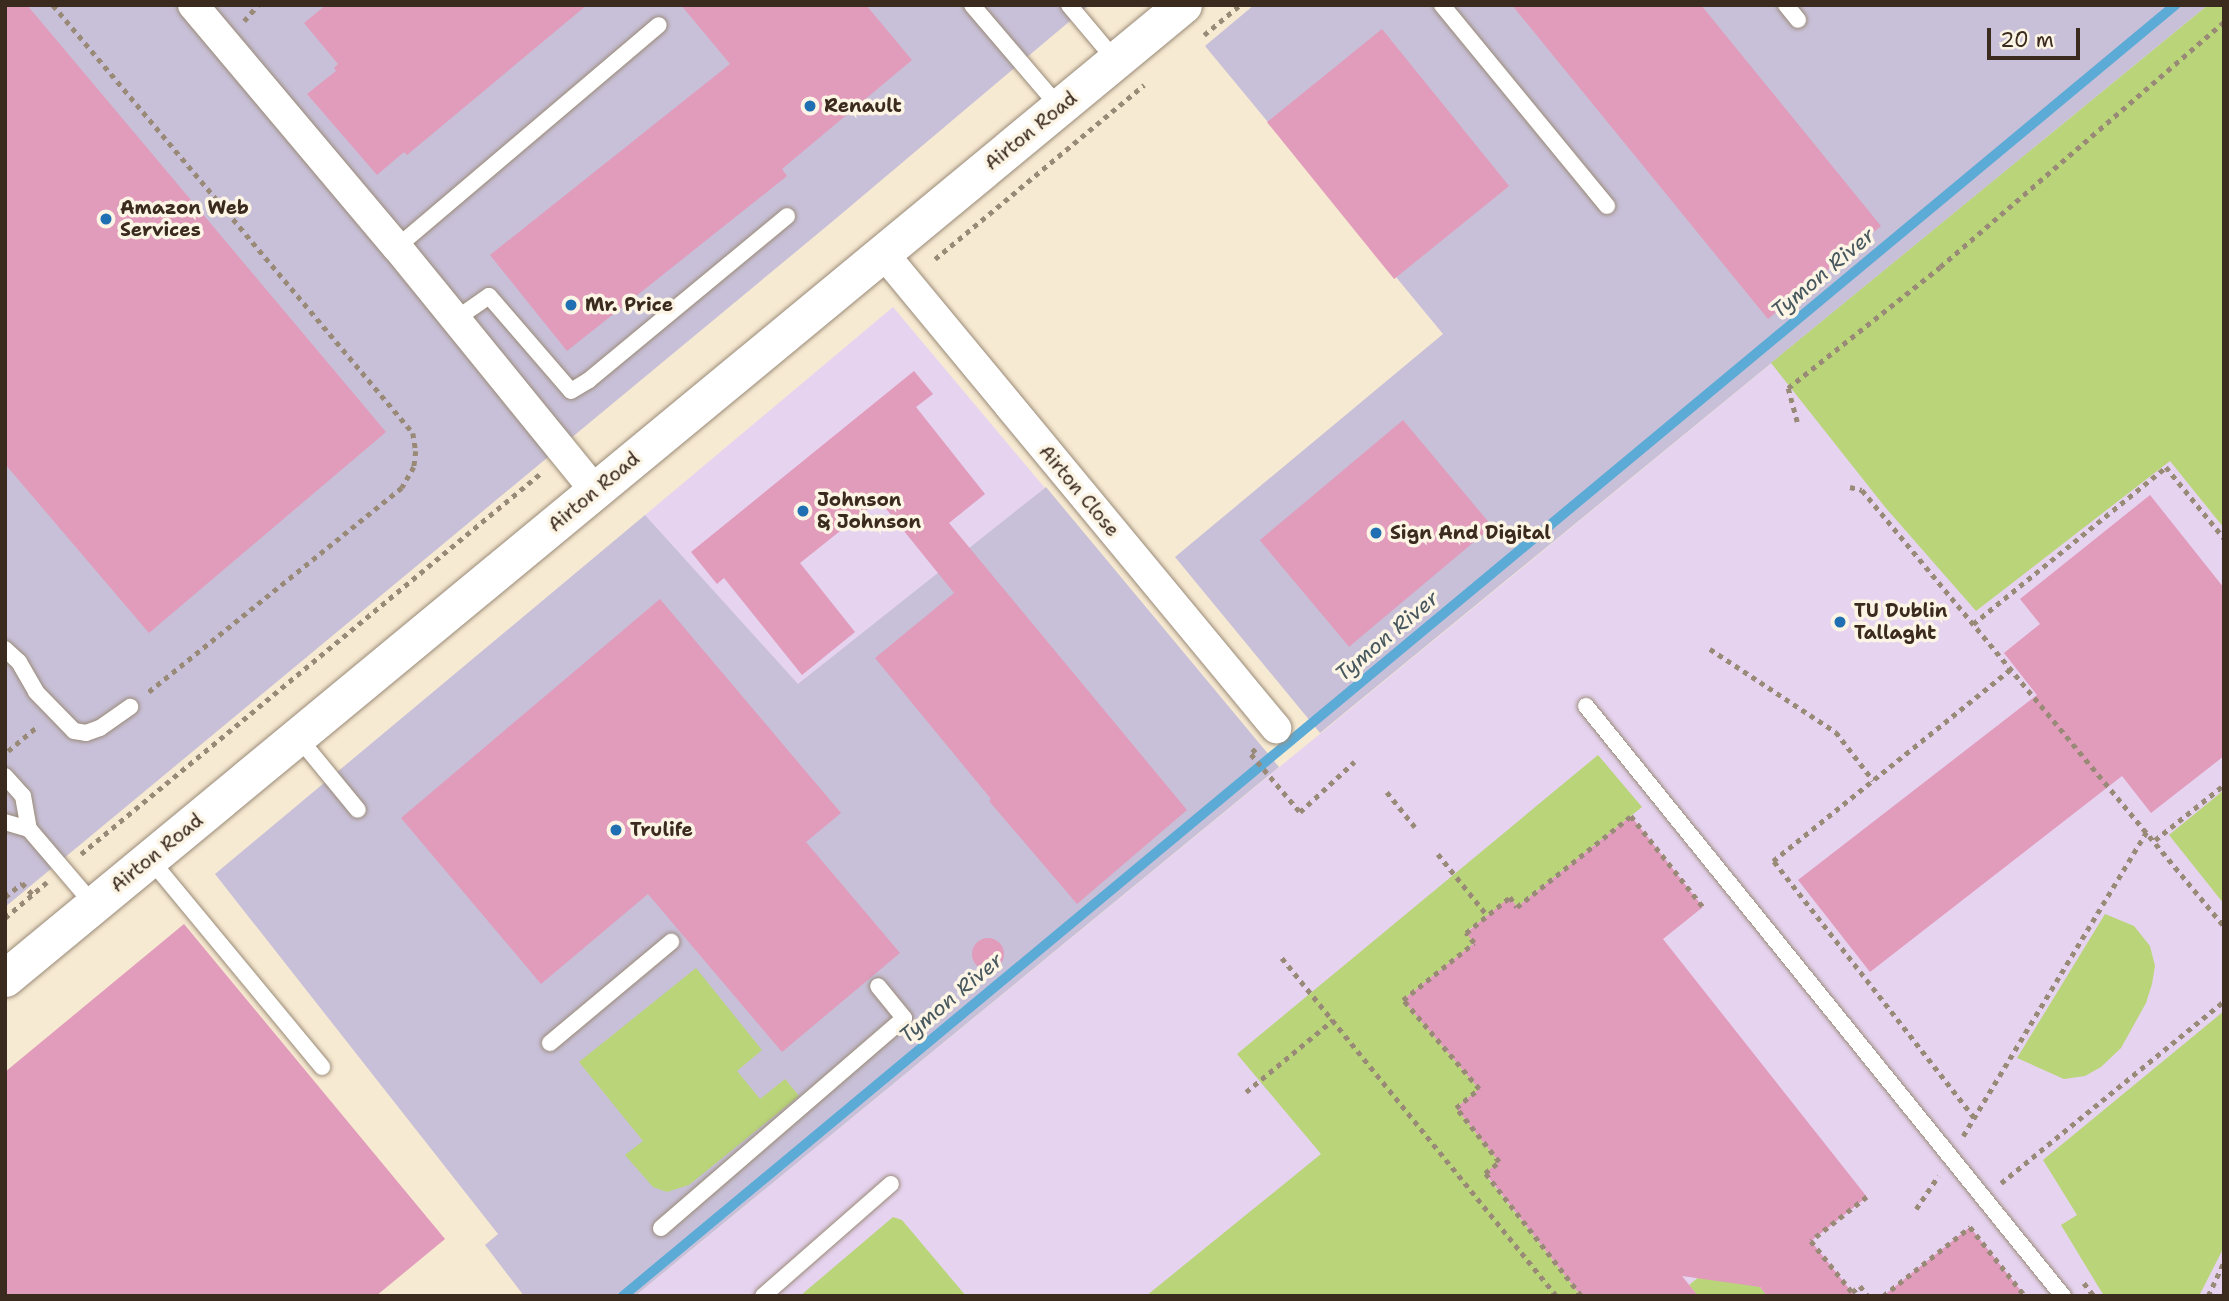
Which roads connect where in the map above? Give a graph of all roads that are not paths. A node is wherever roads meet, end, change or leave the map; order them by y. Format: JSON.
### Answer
{"nodes":[{"id":1,"x":193,"y":5,"type":"edge"},
{"id":2,"x":972,"y":5,"type":"edge"},
{"id":3,"x":1069,"y":5,"type":"edge"},
{"id":4,"x":1183,"y":5,"type":"edge"},
{"id":5,"x":1442,"y":5,"type":"edge"},
{"id":6,"x":1786,"y":5,"type":"edge"},
{"id":7,"x":1798,"y":20,"type":"dead end"},
{"id":8,"x":659,"y":25,"type":"dead end"},
{"id":9,"x":1116,"y":61,"type":"junction"},
{"id":10,"x":1060,"y":108,"type":"junction"},
{"id":11,"x":1606,"y":206,"type":"dead end"},
{"id":12,"x":787,"y":216,"type":"dead end"},
{"id":13,"x":397,"y":247,"type":"junction"},
{"id":14,"x":883,"y":253,"type":"junction"},
{"id":15,"x":456,"y":319,"type":"junction"},
{"id":16,"x":595,"y":491,"type":"junction"},
{"id":17,"x":5,"y":649,"type":"edge"},
{"id":18,"x":1586,"y":706,"type":"dead end"},
{"id":19,"x":130,"y":707,"type":"road end"},
{"id":20,"x":1276,"y":728,"type":"dead end"},
{"id":21,"x":298,"y":737,"type":"junction"},
{"id":22,"x":5,"y":776,"type":"edge"},
{"id":23,"x":358,"y":810,"type":"dead end"},
{"id":24,"x":5,"y":822,"type":"edge"},
{"id":25,"x":29,"y":829,"type":"junction"},
{"id":26,"x":150,"y":859,"type":"junction"},
{"id":27,"x":94,"y":905,"type":"junction"},
{"id":28,"x":671,"y":942,"type":"dead end"},
{"id":29,"x":5,"y":978,"type":"edge"},
{"id":30,"x":878,"y":986,"type":"dead end"},
{"id":31,"x":550,"y":1043,"type":"dead end"},
{"id":32,"x":322,"y":1067,"type":"dead end"},
{"id":33,"x":891,"y":1184,"type":"dead end"},
{"id":34,"x":661,"y":1228,"type":"dead end"},
{"id":35,"x":763,"y":1296,"type":"edge"},
{"id":36,"x":2063,"y":1296,"type":"edge"}],
"edges":[{"from":1,"to":13,"type":"street"},
{"from":2,"to":10,"type":"lane"},
{"from":3,"to":9,"type":"lane"},
{"from":4,"to":9,"type":"street","name":"Airton Road"},
{"from":5,"to":11,"type":"lane"},
{"from":6,"to":7,"type":"lane"},
{"from":8,"to":13,"type":"lane"},
{"from":9,"to":10,"type":"street","name":"Airton Road"},
{"from":10,"to":14,"type":"street","name":"Airton Road"},
{"from":12,"to":15,"type":"lane"},
{"from":13,"to":15,"type":"street"},
{"from":14,"to":16,"type":"street","name":"Airton Road"},
{"from":14,"to":20,"type":"street","name":"Airton Close"},
{"from":15,"to":16,"type":"street"},
{"from":16,"to":21,"type":"street","name":"Airton Road"},
{"from":17,"to":19,"type":"lane"},
{"from":18,"to":36,"type":"lane"},
{"from":21,"to":23,"type":"lane"},
{"from":21,"to":26,"type":"street","name":"Airton Road"},
{"from":22,"to":25,"type":"lane"},
{"from":24,"to":25,"type":"lane"},
{"from":25,"to":27,"type":"lane"},
{"from":26,"to":27,"type":"street","name":"Airton Road"},
{"from":26,"to":32,"type":"lane"},
{"from":27,"to":29,"type":"street","name":"Airton Road"},
{"from":28,"to":31,"type":"lane"},
{"from":30,"to":34,"type":"lane"},
{"from":33,"to":35,"type":"lane"}]}
